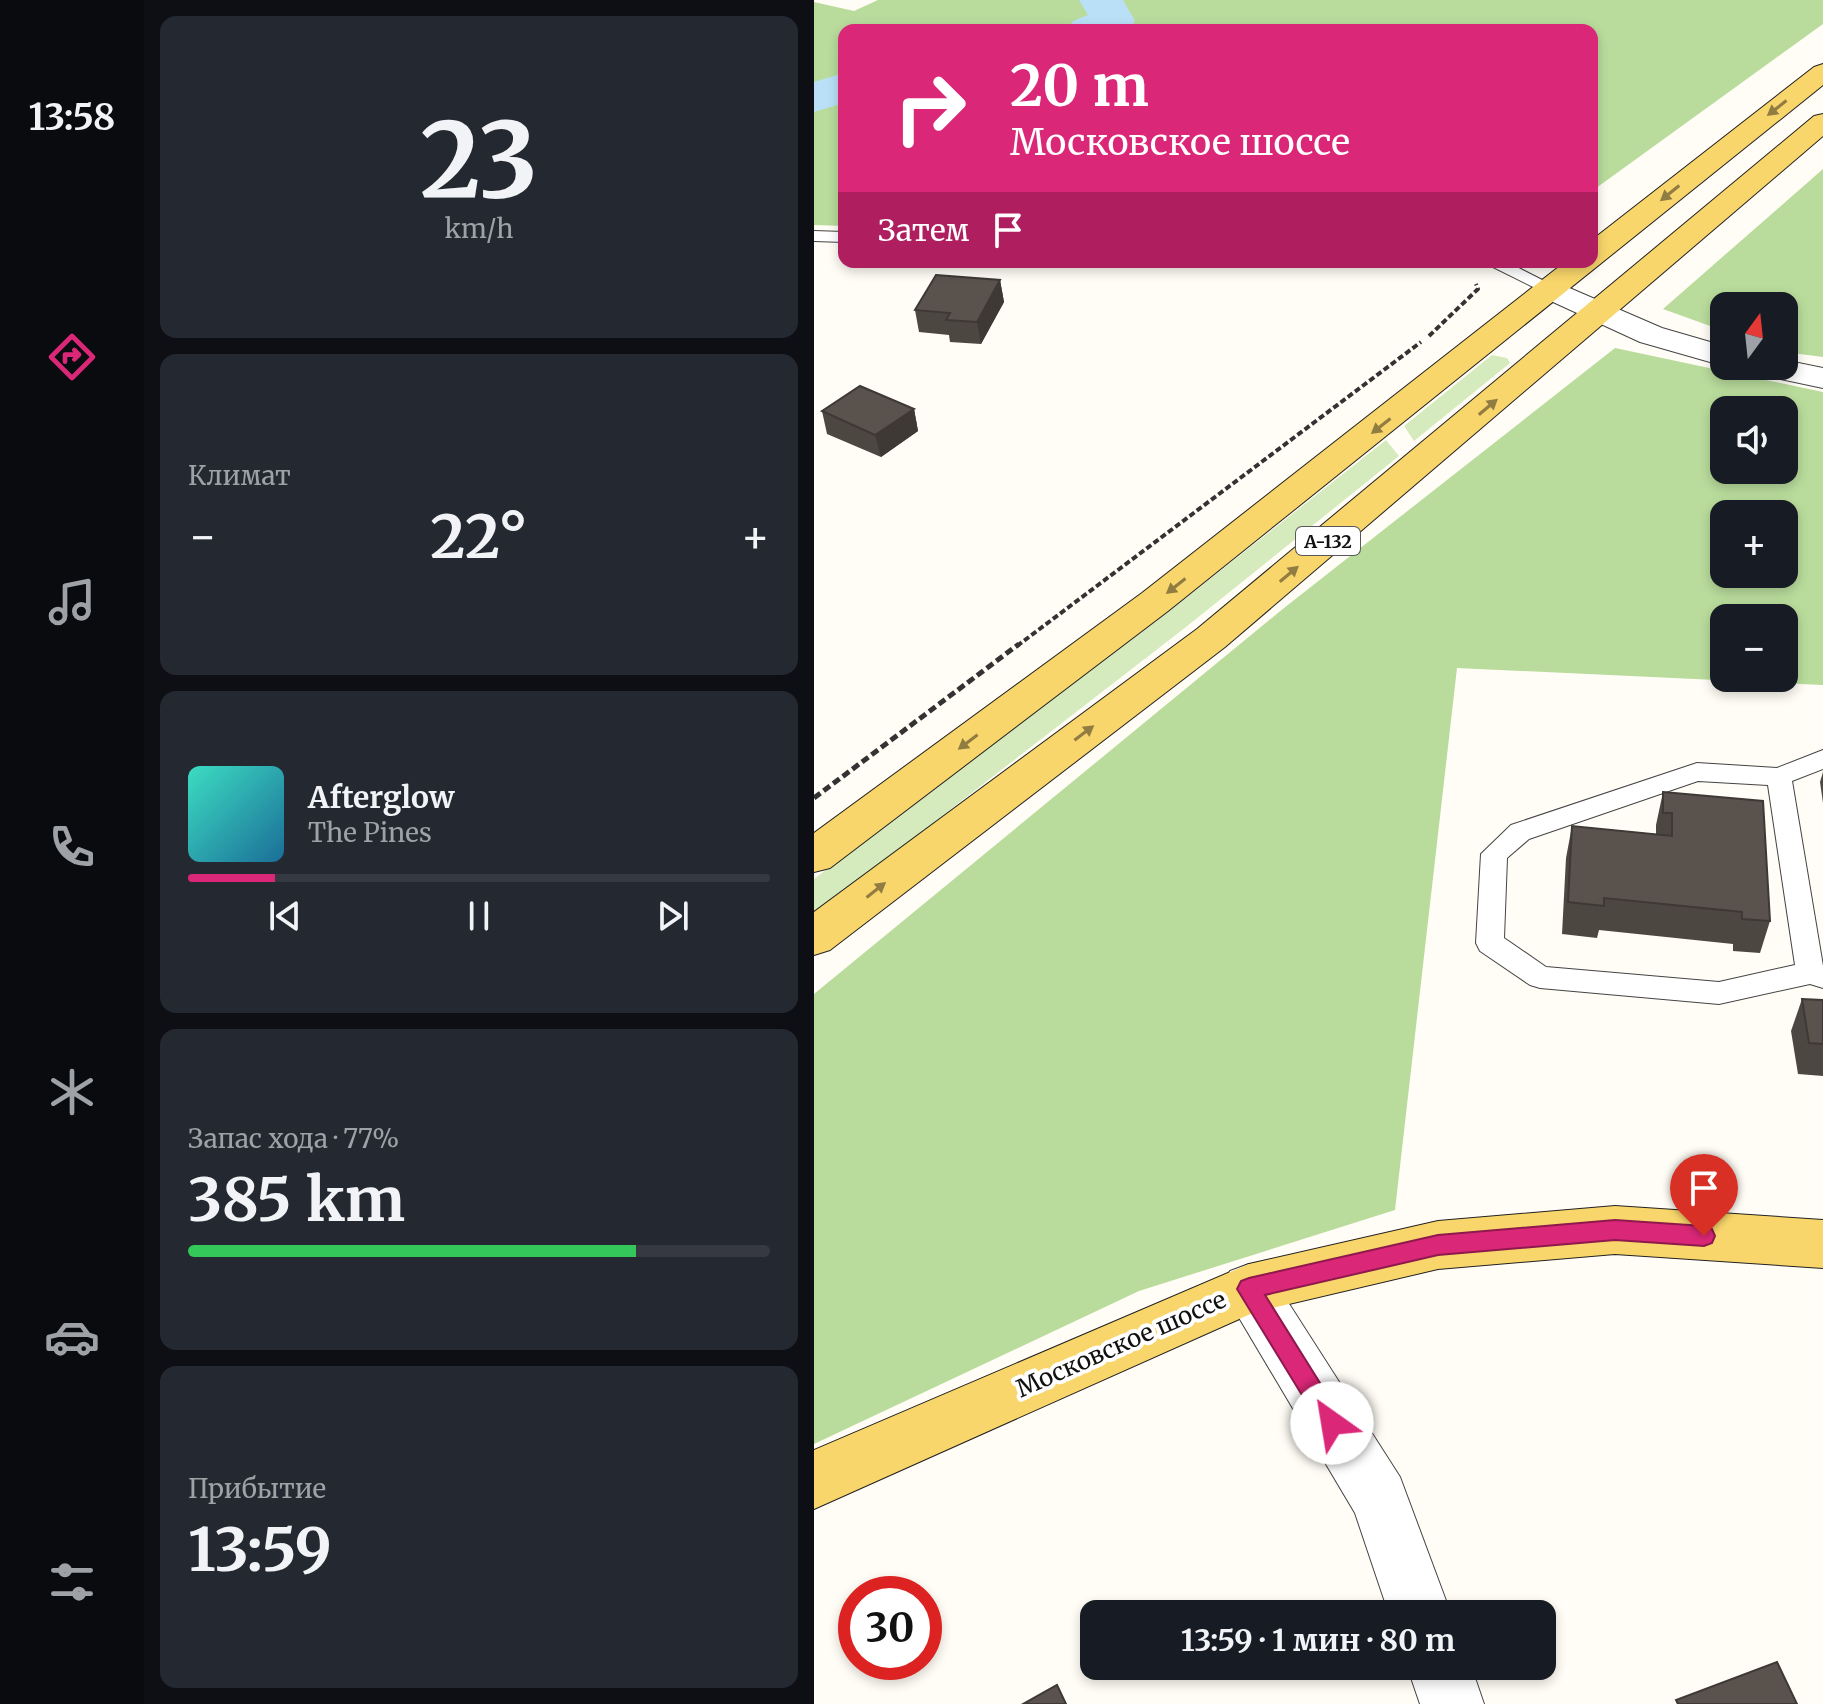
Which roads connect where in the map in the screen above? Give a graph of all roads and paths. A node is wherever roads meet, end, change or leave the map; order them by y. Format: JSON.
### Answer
{"nodes":[{"id":1,"x":1823,"y":72,"type":"edge"},
{"id":2,"x":1823,"y":122,"type":"edge"},
{"id":3,"x":814,"y":236,"type":"edge"},
{"id":4,"x":838,"y":237,"type":"edge"},
{"id":5,"x":1598,"y":250,"type":"edge"},
{"id":6,"x":1505,"y":268,"type":"edge"},
{"id":7,"x":1577,"y":268,"type":"edge"},
{"id":8,"x":1473,"y":279,"type":"dead end"},
{"id":9,"x":1551,"y":289,"type":"junction"},
{"id":10,"x":1598,"y":313,"type":"junction"},
{"id":11,"x":1710,"y":352,"type":"edge"},
{"id":12,"x":1798,"y":373,"type":"edge"},
{"id":13,"x":1823,"y":378,"type":"edge"},
{"id":14,"x":1823,"y":759,"type":"edge"},
{"id":15,"x":1779,"y":777,"type":"junction"},
{"id":16,"x":814,"y":798,"type":"edge"},
{"id":17,"x":814,"y":856,"type":"edge"},
{"id":18,"x":814,"y":937,"type":"edge"},
{"id":19,"x":1817,"y":975,"type":"edge"},
{"id":20,"x":1823,"y":1244,"type":"edge"},
{"id":21,"x":1249,"y":1289,"type":"junction"},
{"id":22,"x":814,"y":1480,"type":"edge"},
{"id":23,"x":1415,"y":1600,"type":"edge"},
{"id":24,"x":1444,"y":1680,"type":"edge"},
{"id":25,"x":1452,"y":1704,"type":"edge"}],
"edges":[{"from":1,"to":5,"type":"main road","one_way":true},
{"from":2,"to":10,"type":"main road","number":"А-132"},
{"from":3,"to":4,"type":"lane"},
{"from":6,"to":9,"type":"lane"},
{"from":7,"to":9,"type":"main road","number":"А-132"},
{"from":8,"to":16,"type":"path"},
{"from":9,"to":10,"type":"street"},
{"from":9,"to":17,"type":"main road","number":"А-132","one_way":true},
{"from":10,"to":11,"type":"street"},
{"from":18,"to":10,"type":"main road","number":"А-132","one_way":true},
{"from":12,"to":13,"type":"street"},
{"from":14,"to":15,"type":"lane"},
{"from":15,"to":19,"type":"lane"},
{"from":15,"to":19,"type":"lane"},
{"from":20,"to":21,"type":"main road","name":"Московское шоссе"},
{"from":21,"to":22,"type":"main road","name":"Московское шоссе"},
{"from":21,"to":23,"type":"street"},
{"from":24,"to":25,"type":"street"}]}
